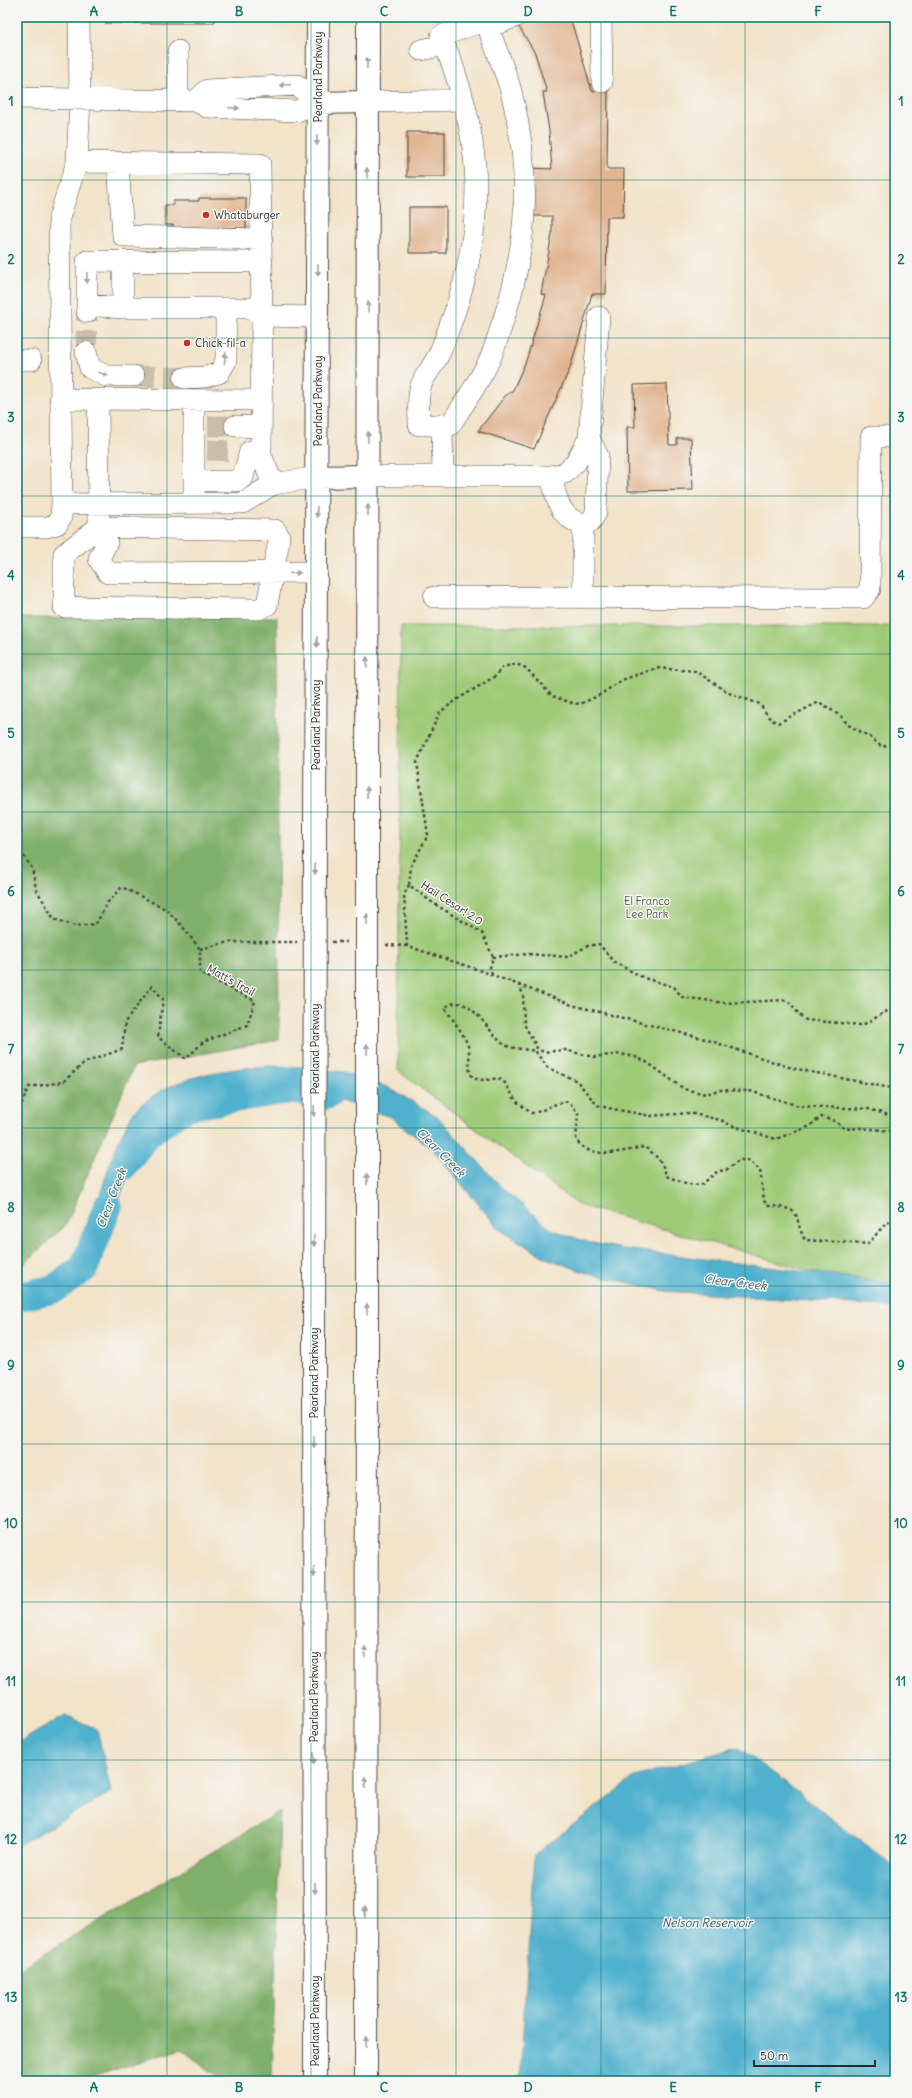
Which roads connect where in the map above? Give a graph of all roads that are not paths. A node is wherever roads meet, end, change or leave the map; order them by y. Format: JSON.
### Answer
{"nodes":[{"id":1,"x":79,"y":17,"type":"edge"},
{"id":2,"x":318,"y":17,"type":"edge"},
{"id":3,"x":368,"y":17,"type":"edge"},
{"id":4,"x":515,"y":17,"type":"edge"},
{"id":5,"x":601,"y":17,"type":"edge"},
{"id":6,"x":487,"y":21,"type":"edge"},
{"id":7,"x":444,"y":45,"type":"junction"},
{"id":8,"x":421,"y":50,"type":"dead end"},
{"id":9,"x":178,"y":51,"type":"dead end"},
{"id":10,"x":602,"y":82,"type":"dead end"},
{"id":11,"x":17,"y":98,"type":"edge"},
{"id":12,"x":80,"y":100,"type":"junction"},
{"id":13,"x":463,"y":100,"type":"junction"},
{"id":14,"x":187,"y":101,"type":"junction"},
{"id":15,"x":317,"y":102,"type":"junction"},
{"id":16,"x":367,"y":102,"type":"junction"},
{"id":17,"x":77,"y":162,"type":"junction"},
{"id":18,"x":118,"y":164,"type":"junction"},
{"id":19,"x":262,"y":239,"type":"junction"},
{"id":20,"x":123,"y":261,"type":"junction"},
{"id":21,"x":262,"y":262,"type":"junction"},
{"id":22,"x":123,"y":308,"type":"junction"},
{"id":23,"x":226,"y":308,"type":"junction"},
{"id":24,"x":262,"y":316,"type":"junction"},
{"id":25,"x":318,"y":317,"type":"junction"},
{"id":26,"x":599,"y":317,"type":"dead end"},
{"id":27,"x":86,"y":352,"type":"tunnel mouth"},
{"id":28,"x":134,"y":376,"type":"tunnel mouth"},
{"id":29,"x":184,"y":378,"type":"tunnel mouth"},
{"id":30,"x":60,"y":399,"type":"junction"},
{"id":31,"x":98,"y":400,"type":"junction"},
{"id":32,"x":194,"y":400,"type":"junction"},
{"id":33,"x":261,"y":400,"type":"junction"},
{"id":34,"x":442,"y":425,"type":"junction"},
{"id":35,"x":234,"y":426,"type":"tunnel mouth"},
{"id":36,"x":261,"y":427,"type":"junction"},
{"id":37,"x":895,"y":437,"type":"edge"},
{"id":38,"x":588,"y":438,"type":"junction"},
{"id":39,"x":248,"y":451,"type":"junction"},
{"id":40,"x":368,"y":476,"type":"junction"},
{"id":41,"x":443,"y":476,"type":"junction"},
{"id":42,"x":551,"y":476,"type":"junction"},
{"id":43,"x":318,"y":477,"type":"junction"},
{"id":44,"x":194,"y":481,"type":"junction"},
{"id":45,"x":273,"y":484,"type":"junction"},
{"id":46,"x":194,"y":503,"type":"junction"},
{"id":47,"x":62,"y":504,"type":"junction"},
{"id":48,"x":98,"y":504,"type":"junction"},
{"id":49,"x":583,"y":525,"type":"junction"},
{"id":50,"x":17,"y":527,"type":"edge"},
{"id":51,"x":99,"y":527,"type":"junction"},
{"id":52,"x":317,"y":572,"type":"junction"},
{"id":53,"x":273,"y":574,"type":"junction"},
{"id":54,"x":434,"y":597,"type":"dead end"},
{"id":55,"x":583,"y":598,"type":"junction"},
{"id":56,"x":315,"y":2081,"type":"edge"},
{"id":57,"x":366,"y":2081,"type":"edge"}],
"edges":[{"from":1,"to":12,"type":"lane"},
{"from":2,"to":15,"type":"main road","name":"Pearland Parkway"},
{"from":16,"to":3,"type":"main road","one_way":true},
{"from":4,"to":6,"type":"lane"},
{"from":5,"to":10,"type":"lane"},
{"from":6,"to":7,"type":"lane"},
{"from":6,"to":34,"type":"lane"},
{"from":7,"to":8,"type":"lane"},
{"from":7,"to":13,"type":"lane"},
{"from":9,"to":14,"type":"lane"},
{"from":11,"to":12,"type":"lane"},
{"from":12,"to":14,"type":"lane"},
{"from":12,"to":17,"type":"lane"},
{"from":13,"to":16,"type":"lane"},
{"from":13,"to":34,"type":"lane"},
{"from":14,"to":15,"type":"lane"},
{"from":15,"to":16,"type":"main road"},
{"from":15,"to":25,"type":"main road","name":"Pearland Parkway","one_way":true},
{"from":40,"to":16,"type":"main road","one_way":true},
{"from":17,"to":18,"type":"lane"},
{"from":17,"to":30,"type":"lane"},
{"from":18,"to":19,"type":"lane"},
{"from":18,"to":19,"type":"lane"},
{"from":19,"to":21,"type":"lane"},
{"from":20,"to":21,"type":"lane"},
{"from":20,"to":22,"type":"lane"},
{"from":20,"to":22,"type":"lane","one_way":true},
{"from":21,"to":24,"type":"lane"},
{"from":22,"to":23,"type":"lane"},
{"from":23,"to":24,"type":"lane"},
{"from":29,"to":23,"type":"lane","one_way":true},
{"from":24,"to":25,"type":"lane"},
{"from":24,"to":33,"type":"lane"},
{"from":25,"to":43,"type":"main road","name":"Pearland Parkway"},
{"from":26,"to":38,"type":"lane"},
{"from":27,"to":28,"type":"lane","one_way":true},
{"from":30,"to":31,"type":"lane"},
{"from":30,"to":47,"type":"lane"},
{"from":31,"to":32,"type":"lane"},
{"from":31,"to":48,"type":"lane"},
{"from":32,"to":33,"type":"lane"},
{"from":32,"to":44,"type":"lane"},
{"from":33,"to":36,"type":"lane"},
{"from":34,"to":41,"type":"lane"},
{"from":35,"to":36,"type":"lane"},
{"from":36,"to":39,"type":"lane"},
{"from":37,"to":55,"type":"lane"},
{"from":38,"to":42,"type":"lane"},
{"from":38,"to":49,"type":"lane"},
{"from":39,"to":44,"type":"lane"},
{"from":39,"to":45,"type":"lane"},
{"from":40,"to":41,"type":"lane"},
{"from":40,"to":43,"type":"main road"},
{"from":57,"to":40,"type":"main road","one_way":true,"bridge":true},
{"from":41,"to":42,"type":"lane"},
{"from":42,"to":49,"type":"lane"},
{"from":43,"to":45,"type":"lane"},
{"from":43,"to":52,"type":"main road","name":"Pearland Parkway","one_way":true},
{"from":44,"to":46,"type":"lane"},
{"from":45,"to":46,"type":"lane"},
{"from":46,"to":48,"type":"lane"},
{"from":47,"to":48,"type":"lane"},
{"from":47,"to":50,"type":"lane"},
{"from":48,"to":51,"type":"lane"},
{"from":49,"to":55,"type":"lane"},
{"from":51,"to":53,"type":"lane"},
{"from":51,"to":53,"type":"lane"},
{"from":51,"to":53,"type":"lane"},
{"from":53,"to":52,"type":"lane","one_way":true},
{"from":52,"to":56,"type":"main road","name":"Pearland Parkway","one_way":true,"bridge":true},
{"from":54,"to":55,"type":"lane"}]}
